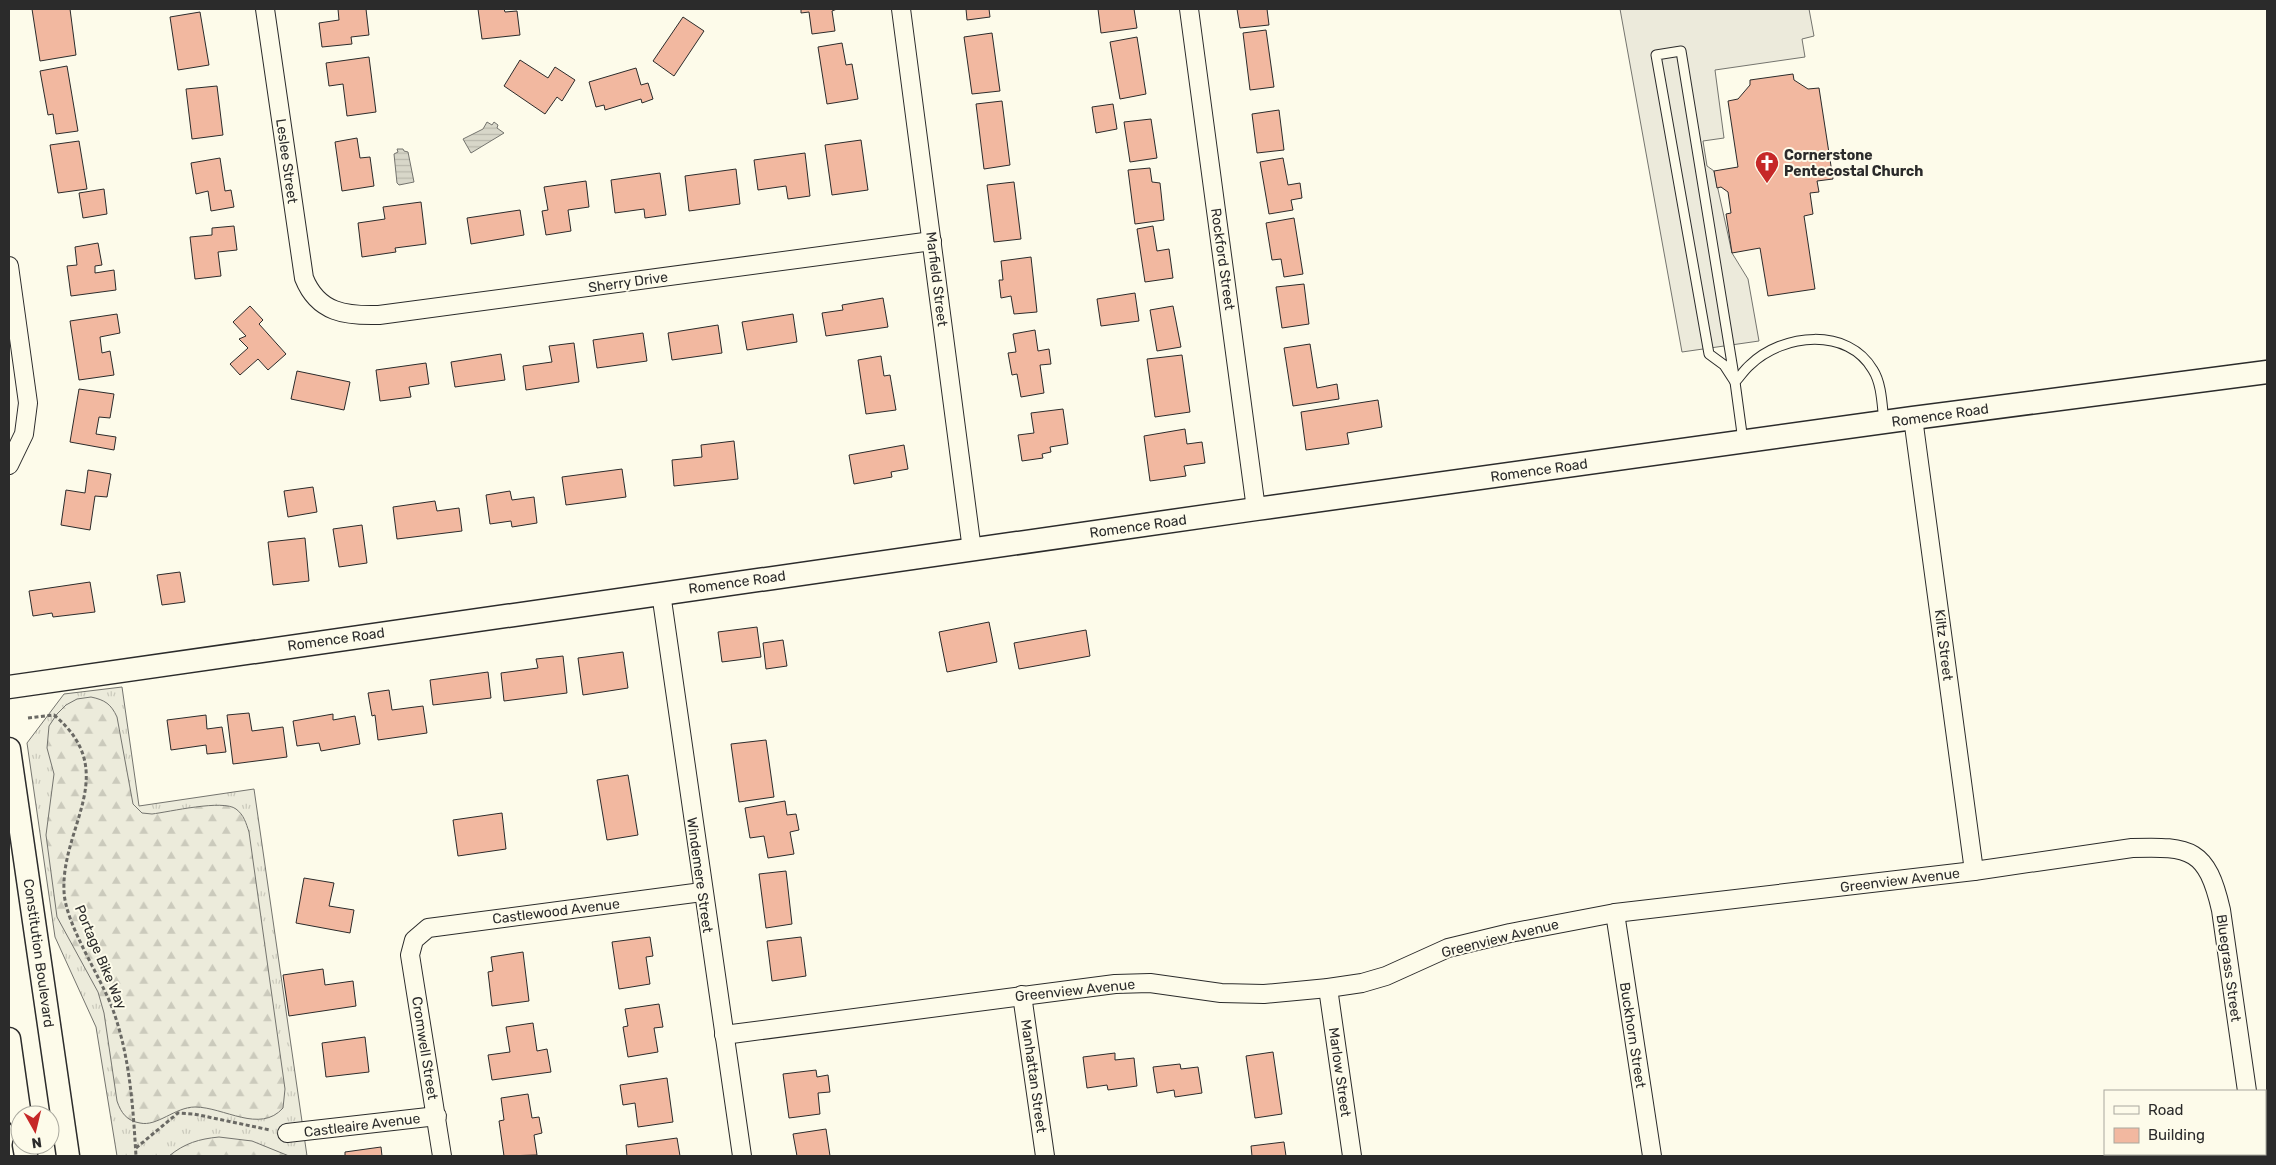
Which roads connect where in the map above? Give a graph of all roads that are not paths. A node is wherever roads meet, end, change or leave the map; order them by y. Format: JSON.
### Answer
{"nodes":[{"id":1,"x":265,"y":9,"type":"edge"},
{"id":2,"x":901,"y":9,"type":"edge"},
{"id":3,"x":1189,"y":9,"type":"edge"},
{"id":4,"x":932,"y":241,"type":"junction"},
{"id":5,"x":9,"y":266,"type":"edge"},
{"id":6,"x":325,"y":306,"type":"joint"},
{"id":7,"x":2267,"y":372,"type":"edge"},
{"id":8,"x":1735,"y":382,"type":"junction"},
{"id":9,"x":1913,"y":418,"type":"junction"},
{"id":10,"x":1884,"y":422,"type":"junction"},
{"id":11,"x":1743,"y":442,"type":"junction"},
{"id":12,"x":9,"y":465,"type":"edge"},
{"id":13,"x":1256,"y":509,"type":"junction"},
{"id":14,"x":972,"y":550,"type":"junction"},
{"id":15,"x":660,"y":593,"type":"junction"},
{"id":16,"x":9,"y":686,"type":"edge"},
{"id":17,"x":9,"y":749,"type":"edge"},
{"id":18,"x":2192,"y":853,"type":"joint"},
{"id":19,"x":1974,"y":872,"type":"junction"},
{"id":20,"x":702,"y":892,"type":"junction"},
{"id":21,"x":1615,"y":913,"type":"junction"},
{"id":22,"x":414,"y":940,"type":"joint"},
{"id":23,"x":1328,"y":988,"type":"junction"},
{"id":24,"x":1022,"y":995,"type":"junction"},
{"id":25,"x":724,"y":1035,"type":"junction"},
{"id":26,"x":9,"y":1039,"type":"edge"},
{"id":27,"x":2247,"y":1090,"type":"edge"},
{"id":28,"x":18,"y":1105,"type":"edge"},
{"id":29,"x":436,"y":1116,"type":"junction"},
{"id":30,"x":287,"y":1133,"type":"road end"},
{"id":31,"x":68,"y":1156,"type":"edge"},
{"id":32,"x":442,"y":1156,"type":"edge"},
{"id":33,"x":742,"y":1156,"type":"edge"},
{"id":34,"x":1045,"y":1156,"type":"edge"},
{"id":35,"x":1352,"y":1156,"type":"edge"},
{"id":36,"x":1652,"y":1156,"type":"edge"}],
"edges":[{"from":1,"to":6,"type":"street","name":"Leslee Street"},
{"from":2,"to":4,"type":"street","name":"Marfield Street"},
{"from":3,"to":13,"type":"street","name":"Rockford Street"},
{"from":4,"to":6,"type":"street","name":"Sherry Drive"},
{"from":4,"to":14,"type":"street","name":"Marfield Street"},
{"from":5,"to":12,"type":"street"},
{"from":7,"to":9,"type":"street","name":"Romence Road"},
{"from":8,"to":8,"type":"lane"},
{"from":8,"to":10,"type":"lane"},
{"from":8,"to":11,"type":"lane"},
{"from":9,"to":10,"type":"street","name":"Romence Road"},
{"from":9,"to":19,"type":"street","name":"Kiltz Street"},
{"from":10,"to":11,"type":"street","name":"Romence Road"},
{"from":11,"to":13,"type":"street","name":"Romence Road"},
{"from":13,"to":14,"type":"street","name":"Romence Road"},
{"from":14,"to":15,"type":"street","name":"Romence Road"},
{"from":15,"to":16,"type":"street","name":"Romence Road"},
{"from":15,"to":20,"type":"street","name":"Windemere Street"},
{"from":17,"to":31,"type":"street","name":"Constitution Boulevard"},
{"from":18,"to":19,"type":"street","name":"Greenview Avenue"},
{"from":18,"to":27,"type":"street","name":"Bluegrass Street"},
{"from":19,"to":21,"type":"street","name":"Greenview Avenue"},
{"from":20,"to":22,"type":"street","name":"Castlewood Avenue"},
{"from":20,"to":25,"type":"street","name":"Windemere Street"},
{"from":21,"to":23,"type":"street","name":"Greenview Avenue"},
{"from":21,"to":36,"type":"street","name":"Buckhorn Street"},
{"from":22,"to":29,"type":"street","name":"Cromwell Street"},
{"from":23,"to":24,"type":"street","name":"Greenview Avenue"},
{"from":23,"to":35,"type":"street","name":"Marlow Street"},
{"from":24,"to":25,"type":"street","name":"Greenview Avenue"},
{"from":24,"to":34,"type":"street","name":"Manhattan Street"},
{"from":25,"to":33,"type":"street","name":"Windemere Street"},
{"from":26,"to":28,"type":"street"},
{"from":29,"to":30,"type":"street","name":"Castleaire Avenue"},
{"from":29,"to":32,"type":"street","name":"Cromwell Street"}]}
